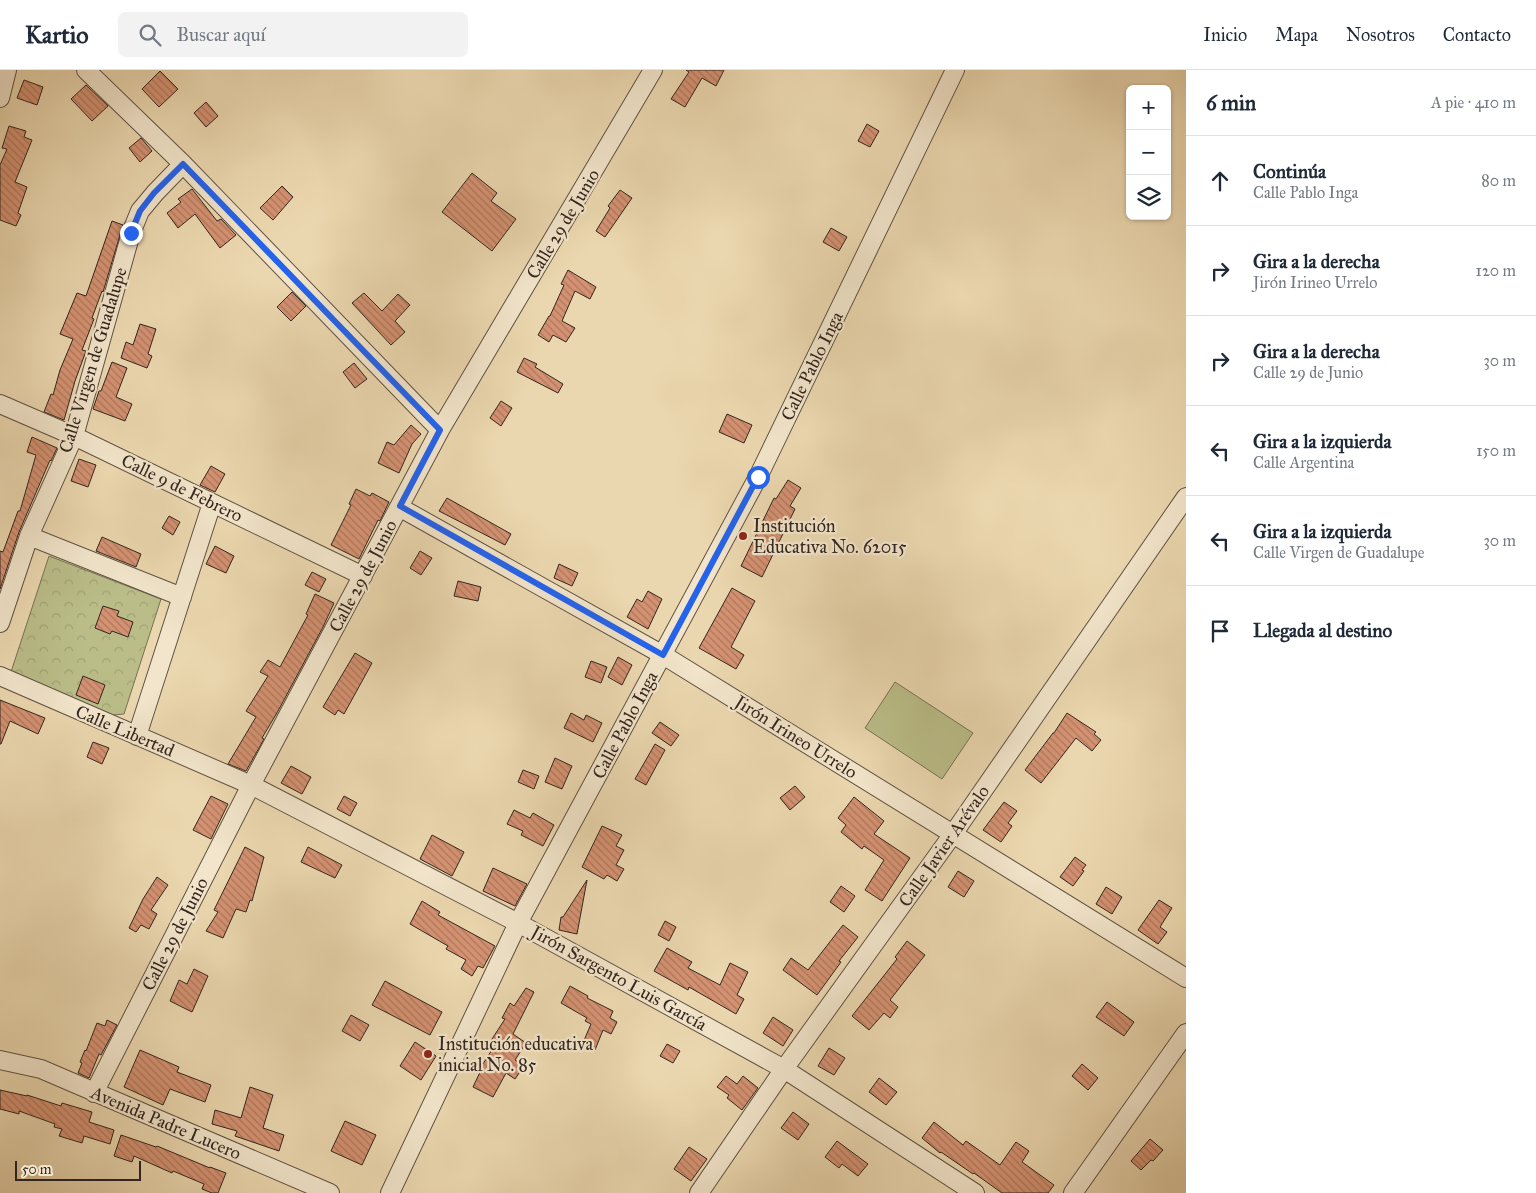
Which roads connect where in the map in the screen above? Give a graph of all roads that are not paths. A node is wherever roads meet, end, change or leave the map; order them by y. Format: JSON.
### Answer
{"nodes":[{"id":1,"x":8,"y":70,"type":"edge"},
{"id":2,"x":86,"y":70,"type":"edge"},
{"id":3,"x":653,"y":70,"type":"edge"},
{"id":4,"x":955,"y":70,"type":"edge"},
{"id":5,"x":0,"y":98,"type":"edge"},
{"id":6,"x":183,"y":164,"type":"junction"},
{"id":7,"x":0,"y":404,"type":"edge"},
{"id":8,"x":440,"y":430,"type":"junction"},
{"id":9,"x":74,"y":436,"type":"junction"},
{"id":10,"x":1186,"y":497,"type":"edge"},
{"id":11,"x":212,"y":503,"type":"junction"},
{"id":12,"x":400,"y":506,"type":"junction"},
{"id":13,"x":29,"y":536,"type":"junction"},
{"id":14,"x":362,"y":576,"type":"junction"},
{"id":15,"x":182,"y":597,"type":"junction"},
{"id":16,"x":0,"y":623,"type":"edge"},
{"id":17,"x":663,"y":655,"type":"junction"},
{"id":18,"x":0,"y":676,"type":"edge"},
{"id":19,"x":138,"y":736,"type":"junction"},
{"id":20,"x":251,"y":785,"type":"junction"},
{"id":21,"x":953,"y":834,"type":"junction"},
{"id":22,"x":518,"y":923,"type":"junction"},
{"id":23,"x":1186,"y":978,"type":"edge"},
{"id":24,"x":1186,"y":1033,"type":"edge"},
{"id":25,"x":0,"y":1060,"type":"edge"},
{"id":26,"x":784,"y":1069,"type":"junction"},
{"id":27,"x":94,"y":1093,"type":"junction"},
{"id":28,"x":330,"y":1193,"type":"edge"},
{"id":29,"x":390,"y":1193,"type":"edge"},
{"id":30,"x":699,"y":1193,"type":"edge"},
{"id":31,"x":975,"y":1193,"type":"edge"},
{"id":32,"x":1073,"y":1193,"type":"edge"}],
"edges":[{"from":1,"to":5,"type":"street"},
{"from":2,"to":6,"type":"street"},
{"from":3,"to":8,"type":"street","name":"Calle 29 de Junio"},
{"from":4,"to":17,"type":"street","name":"Calle Pablo Inga"},
{"from":6,"to":8,"type":"street"},
{"from":6,"to":9,"type":"street","name":"Calle Virgen de Guadalupe"},
{"from":7,"to":9,"type":"street","name":"Calle 9 de Febrero"},
{"from":8,"to":12,"type":"street","name":"Calle 29 de Junio"},
{"from":9,"to":11,"type":"street","name":"Calle 9 de Febrero"},
{"from":9,"to":13,"type":"street","name":"Calle Virgen de Guadalupe"},
{"from":10,"to":21,"type":"street","name":"Calle Javier Arévalo"},
{"from":11,"to":14,"type":"street","name":"Calle 9 de Febrero"},
{"from":11,"to":15,"type":"street"},
{"from":12,"to":14,"type":"street","name":"Calle 29 de Junio"},
{"from":12,"to":17,"type":"street","name":"Jirón Irineo Urrelo"},
{"from":13,"to":15,"type":"street"},
{"from":13,"to":16,"type":"street","name":"Calle Virgen de Guadalupe"},
{"from":14,"to":20,"type":"street","name":"Calle 29 de Junio"},
{"from":15,"to":19,"type":"street"},
{"from":17,"to":21,"type":"street","name":"Jirón Irineo Urrelo"},
{"from":17,"to":22,"type":"street","name":"Calle Pablo Inga"},
{"from":18,"to":19,"type":"street","name":"Calle Libertad"},
{"from":19,"to":20,"type":"street","name":"Calle Libertad"},
{"from":20,"to":22,"type":"street","name":"Jirón Sargento Luis García"},
{"from":20,"to":27,"type":"street","name":"Calle 29 de Junio"},
{"from":21,"to":23,"type":"street","name":"Jirón Irineo Urrelo"},
{"from":21,"to":26,"type":"street","name":"Calle Javier Arévalo"},
{"from":22,"to":26,"type":"street","name":"Jirón Sargento Luis García"},
{"from":22,"to":29,"type":"street","name":"Calle Pablo Inga"},
{"from":24,"to":32,"type":"street"},
{"from":25,"to":27,"type":"street","name":"Avenida Padre Lucero"},
{"from":26,"to":30,"type":"street","name":"Calle Javier Arévalo"},
{"from":26,"to":31,"type":"street","name":"Jirón Sargento Luis García"},
{"from":27,"to":28,"type":"street","name":"Avenida Padre Lucero"}]}
